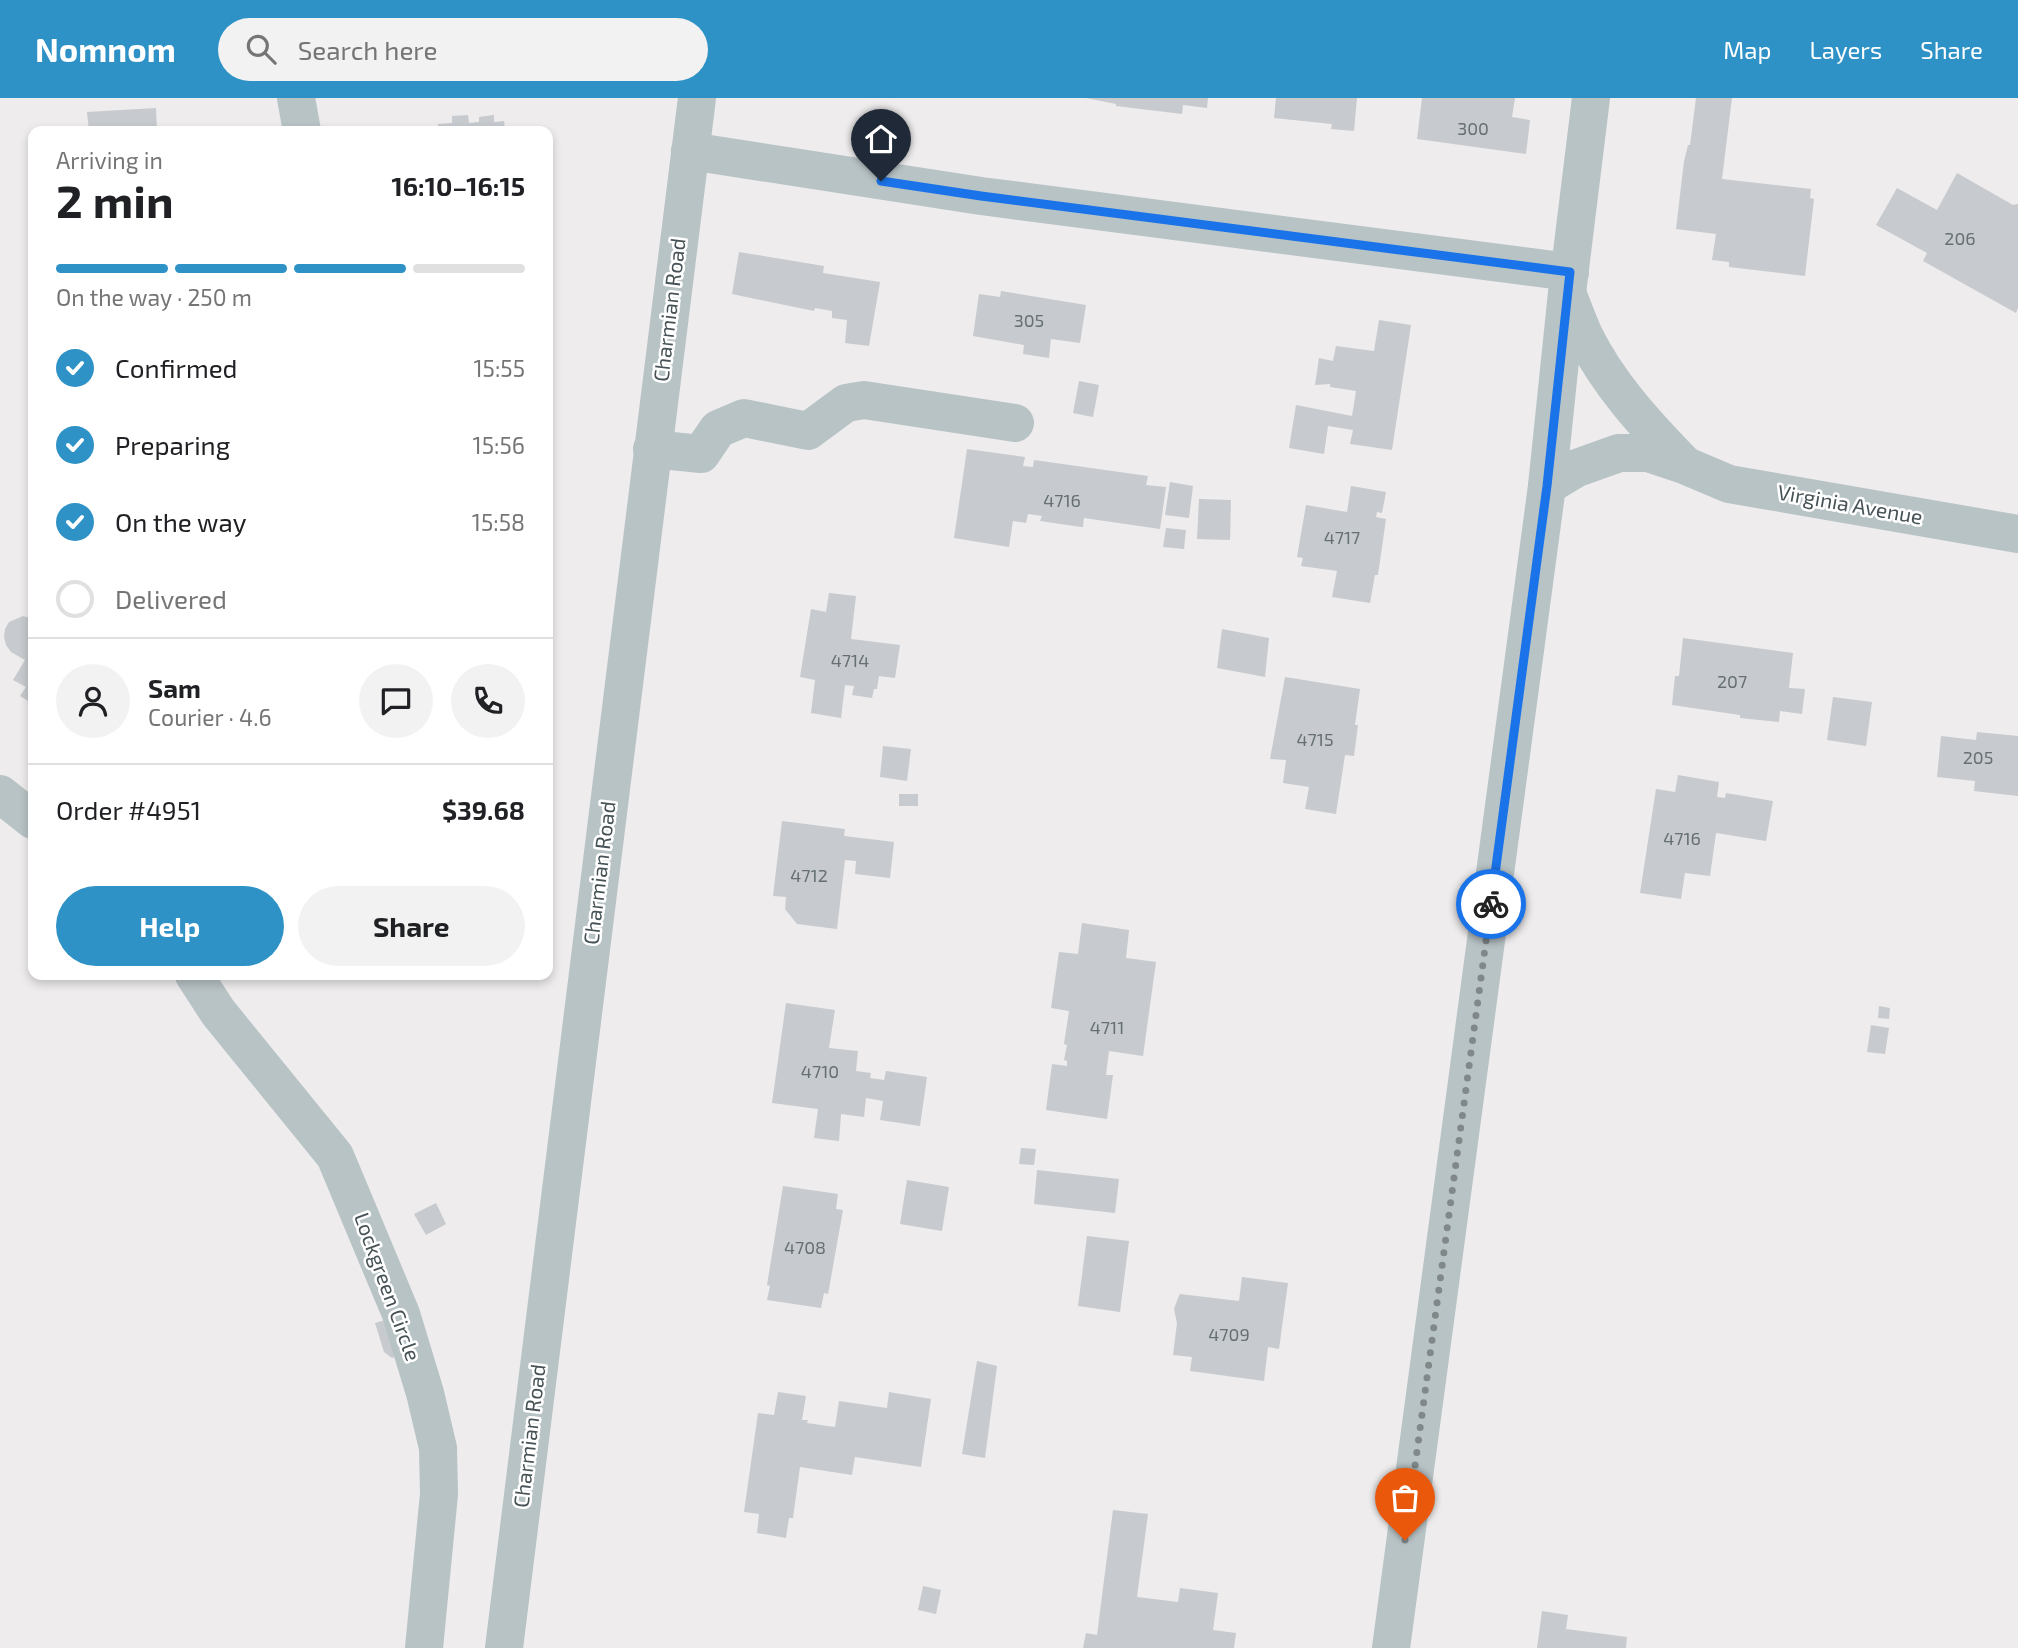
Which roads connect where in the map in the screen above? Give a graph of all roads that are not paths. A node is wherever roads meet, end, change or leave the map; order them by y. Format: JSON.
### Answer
{"nodes":[{"id":1,"x":296,"y":98,"type":"edge"},
{"id":2,"x":697,"y":98,"type":"edge"},
{"id":3,"x":1591,"y":98,"type":"edge"},
{"id":4,"x":301,"y":126,"type":"edge"},
{"id":5,"x":690,"y":151,"type":"junction"},
{"id":6,"x":1568,"y":283,"type":"junction"},
{"id":7,"x":1015,"y":423,"type":"dead end"},
{"id":8,"x":652,"y":449,"type":"junction"},
{"id":9,"x":1685,"y":465,"type":"junction"},
{"id":10,"x":1547,"y":486,"type":"junction"},
{"id":11,"x":2018,"y":534,"type":"edge"},
{"id":12,"x":0,"y":794,"type":"edge"},
{"id":13,"x":28,"y":816,"type":"edge"},
{"id":14,"x":197,"y":980,"type":"edge"},
{"id":15,"x":424,"y":1648,"type":"edge"},
{"id":16,"x":504,"y":1648,"type":"edge"},
{"id":17,"x":1391,"y":1648,"type":"edge"}],
"edges":[{"from":1,"to":4,"type":"street"},
{"from":2,"to":5,"type":"street","name":"Charmian Road"},
{"from":3,"to":6,"type":"street"},
{"from":5,"to":6,"type":"street"},
{"from":5,"to":8,"type":"street","name":"Charmian Road"},
{"from":6,"to":9,"type":"street","name":"Virginia Avenue"},
{"from":6,"to":10,"type":"street"},
{"from":7,"to":8,"type":"street"},
{"from":8,"to":16,"type":"street","name":"Charmian Road"},
{"from":9,"to":10,"type":"street","name":"Virginia Avenue"},
{"from":9,"to":11,"type":"street","name":"Virginia Avenue"},
{"from":10,"to":17,"type":"street"},
{"from":12,"to":13,"type":"street"},
{"from":14,"to":15,"type":"street","name":"Lockgreen Circle"}]}
